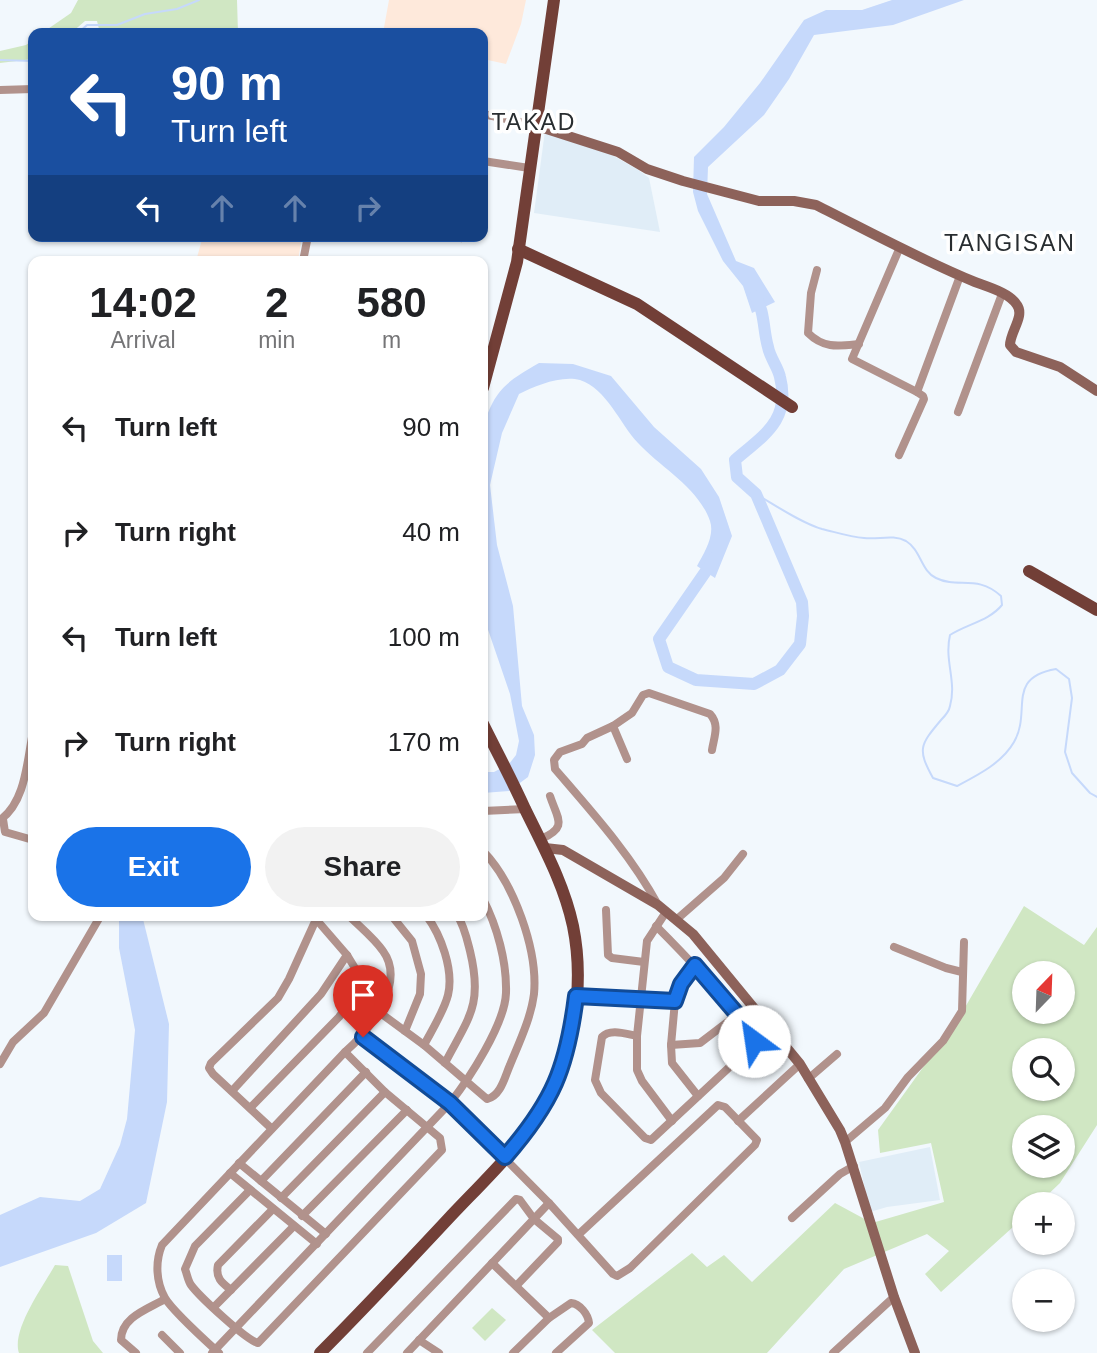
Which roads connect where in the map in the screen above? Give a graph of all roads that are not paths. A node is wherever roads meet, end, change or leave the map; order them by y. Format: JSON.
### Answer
{"nodes":[{"id":1,"x":554,"y":0,"type":"edge"},
{"id":2,"x":28,"y":89,"type":"edge"},
{"id":3,"x":0,"y":90,"type":"edge"},
{"id":4,"x":488,"y":115,"type":"edge"},
{"id":5,"x":534,"y":125,"type":"junction"},
{"id":6,"x":488,"y":162,"type":"edge"},
{"id":7,"x":529,"y":169,"type":"junction"},
{"id":8,"x":900,"y":247,"type":"junction"},
{"id":9,"x":518,"y":249,"type":"junction"},
{"id":10,"x":817,"y":270,"type":"dead end"},
{"id":11,"x":960,"y":276,"type":"junction"},
{"id":12,"x":1002,"y":294,"type":"junction"},
{"id":13,"x":859,"y":344,"type":"junction"},
{"id":14,"x":488,"y":371,"type":"edge"},
{"id":15,"x":1097,"y":391,"type":"edge"},
{"id":16,"x":918,"y":392,"type":"junction"},
{"id":17,"x":792,"y":407,"type":"dead end"},
{"id":18,"x":958,"y":412,"type":"dead end"},
{"id":19,"x":899,"y":454,"type":"dead end"},
{"id":20,"x":1030,"y":571,"type":"dead end"},
{"id":21,"x":1097,"y":610,"type":"edge"},
{"id":22,"x":613,"y":726,"type":"junction"},
{"id":23,"x":488,"y":734,"type":"edge"},
{"id":24,"x":712,"y":750,"type":"dead end"},
{"id":25,"x":28,"y":755,"type":"edge"},
{"id":26,"x":627,"y":759,"type":"dead end"},
{"id":27,"x":550,"y":796,"type":"dead end"},
{"id":28,"x":526,"y":810,"type":"junction"},
{"id":29,"x":488,"y":811,"type":"edge"},
{"id":30,"x":1,"y":820,"type":"edge"},
{"id":31,"x":28,"y":839,"type":"edge"},
{"id":32,"x":543,"y":844,"type":"junction"},
{"id":33,"x":743,"y":853,"type":"dead end"},
{"id":34,"x":488,"y":857,"type":"edge"},
{"id":35,"x":662,"y":909,"type":"junction"},
{"id":36,"x":606,"y":910,"type":"dead end"},
{"id":37,"x":488,"y":912,"type":"edge"},
{"id":38,"x":676,"y":920,"type":"junction"},
{"id":39,"x":98,"y":921,"type":"edge"},
{"id":40,"x":315,"y":921,"type":"edge"},
{"id":41,"x":320,"y":921,"type":"edge"},
{"id":42,"x":354,"y":921,"type":"edge"},
{"id":43,"x":396,"y":921,"type":"edge"},
{"id":44,"x":429,"y":921,"type":"edge"},
{"id":45,"x":459,"y":921,"type":"edge"},
{"id":46,"x":656,"y":926,"type":"junction"},
{"id":47,"x":964,"y":942,"type":"dead end"},
{"id":48,"x":894,"y":947,"type":"dead end"},
{"id":49,"x":347,"y":955,"type":"junction"},
{"id":50,"x":645,"y":962,"type":"junction"},
{"id":51,"x":695,"y":965,"type":"junction"},
{"id":52,"x":962,"y":972,"type":"junction"},
{"id":53,"x":576,"y":996,"type":"junction"},
{"id":54,"x":642,"y":1000,"type":"junction"},
{"id":55,"x":675,"y":1001,"type":"junction"},
{"id":56,"x":379,"y":1012,"type":"junction"},
{"id":57,"x":737,"y":1014,"type":"junction"},
{"id":58,"x":405,"y":1031,"type":"junction"},
{"id":59,"x":637,"y":1036,"type":"junction"},
{"id":60,"x":363,"y":1037,"type":"junction"},
{"id":61,"x":424,"y":1045,"type":"junction"},
{"id":62,"x":671,"y":1045,"type":"junction"},
{"id":63,"x":345,"y":1052,"type":"junction"},
{"id":64,"x":837,"y":1054,"type":"dead end"},
{"id":65,"x":445,"y":1063,"type":"junction"},
{"id":66,"x":0,"y":1064,"type":"edge"},
{"id":67,"x":800,"y":1064,"type":"junction"},
{"id":68,"x":366,"y":1072,"type":"junction"},
{"id":69,"x":808,"y":1079,"type":"junction"},
{"id":70,"x":466,"y":1082,"type":"junction"},
{"id":71,"x":232,"y":1091,"type":"junction"},
{"id":72,"x":386,"y":1092,"type":"junction"},
{"id":73,"x":698,"y":1096,"type":"junction"},
{"id":74,"x":450,"y":1103,"type":"junction"},
{"id":75,"x":250,"y":1108,"type":"junction"},
{"id":76,"x":407,"y":1110,"type":"junction"},
{"id":77,"x":673,"y":1121,"type":"junction"},
{"id":78,"x":738,"y":1121,"type":"junction"},
{"id":79,"x":426,"y":1127,"type":"junction"},
{"id":80,"x":271,"y":1128,"type":"junction"},
{"id":81,"x":845,"y":1142,"type":"junction"},
{"id":82,"x":505,"y":1157,"type":"junction"},
{"id":83,"x":239,"y":1163,"type":"junction"},
{"id":84,"x":854,"y":1166,"type":"junction"},
{"id":85,"x":230,"y":1172,"type":"junction"},
{"id":86,"x":261,"y":1181,"type":"junction"},
{"id":87,"x":250,"y":1190,"type":"junction"},
{"id":88,"x":281,"y":1198,"type":"junction"},
{"id":89,"x":549,"y":1203,"type":"junction"},
{"id":90,"x":273,"y":1209,"type":"junction"},
{"id":91,"x":302,"y":1216,"type":"junction"},
{"id":92,"x":792,"y":1218,"type":"dead end"},
{"id":93,"x":534,"y":1219,"type":"junction"},
{"id":94,"x":294,"y":1226,"type":"junction"},
{"id":95,"x":326,"y":1234,"type":"junction"},
{"id":96,"x":578,"y":1235,"type":"junction"},
{"id":97,"x":317,"y":1244,"type":"junction"},
{"id":98,"x":492,"y":1263,"type":"junction"},
{"id":99,"x":517,"y":1285,"type":"junction"},
{"id":100,"x":231,"y":1290,"type":"junction"},
{"id":101,"x":894,"y":1297,"type":"junction"},
{"id":102,"x":165,"y":1299,"type":"junction"},
{"id":103,"x":214,"y":1307,"type":"junction"},
{"id":104,"x":549,"y":1318,"type":"junction"},
{"id":105,"x":235,"y":1327,"type":"junction"},
{"id":106,"x":162,"y":1335,"type":"dead end"},
{"id":107,"x":419,"y":1340,"type":"junction"},
{"id":108,"x":215,"y":1352,"type":"edge"},
{"id":109,"x":136,"y":1353,"type":"edge"},
{"id":110,"x":180,"y":1353,"type":"edge"},
{"id":111,"x":320,"y":1353,"type":"edge"},
{"id":112,"x":367,"y":1353,"type":"edge"},
{"id":113,"x":407,"y":1353,"type":"edge"},
{"id":114,"x":439,"y":1353,"type":"edge"},
{"id":115,"x":513,"y":1353,"type":"edge"},
{"id":116,"x":555,"y":1353,"type":"edge"},
{"id":117,"x":833,"y":1353,"type":"edge"},
{"id":118,"x":915,"y":1353,"type":"edge"}],
"edges":[{"from":1,"to":5,"type":"main road"},
{"from":2,"to":3,"type":"street"},
{"from":4,"to":5,"type":"street"},
{"from":5,"to":7,"type":"main road"},
{"from":5,"to":8,"type":"street"},
{"from":6,"to":7,"type":"street"},
{"from":7,"to":9,"type":"main road"},
{"from":8,"to":11,"type":"street"},
{"from":8,"to":13,"type":"street"},
{"from":9,"to":14,"type":"main road"},
{"from":9,"to":17,"type":"main road"},
{"from":10,"to":13,"type":"street"},
{"from":11,"to":12,"type":"street"},
{"from":11,"to":16,"type":"street"},
{"from":12,"to":15,"type":"street"},
{"from":12,"to":18,"type":"street"},
{"from":13,"to":16,"type":"street"},
{"from":16,"to":19,"type":"street"},
{"from":20,"to":21,"type":"main road"},
{"from":22,"to":24,"type":"street"},
{"from":22,"to":26,"type":"street"},
{"from":22,"to":35,"type":"street"},
{"from":23,"to":28,"type":"main road"},
{"from":25,"to":30,"type":"street"},
{"from":27,"to":32,"type":"street"},
{"from":28,"to":29,"type":"street"},
{"from":28,"to":32,"type":"main road"},
{"from":30,"to":31,"type":"street"},
{"from":32,"to":35,"type":"street"},
{"from":32,"to":53,"type":"main road"},
{"from":33,"to":38,"type":"street"},
{"from":34,"to":70,"type":"street"},
{"from":35,"to":38,"type":"street"},
{"from":35,"to":46,"type":"street"},
{"from":36,"to":50,"type":"street"},
{"from":37,"to":70,"type":"street"},
{"from":38,"to":67,"type":"street"},
{"from":39,"to":66,"type":"street"},
{"from":40,"to":71,"type":"street"},
{"from":41,"to":49,"type":"street"},
{"from":42,"to":56,"type":"street"},
{"from":43,"to":58,"type":"street"},
{"from":44,"to":61,"type":"street"},
{"from":45,"to":65,"type":"street"},
{"from":46,"to":50,"type":"street"},
{"from":46,"to":51,"type":"street"},
{"from":47,"to":52,"type":"street"},
{"from":48,"to":52,"type":"street"},
{"from":49,"to":71,"type":"street"},
{"from":49,"to":75,"type":"street"},
{"from":50,"to":54,"type":"street"},
{"from":51,"to":55,"type":"street"},
{"from":51,"to":57,"type":"street"},
{"from":52,"to":81,"type":"street"},
{"from":53,"to":54,"type":"street"},
{"from":53,"to":82,"type":"main road"},
{"from":54,"to":55,"type":"street"},
{"from":54,"to":59,"type":"street"},
{"from":55,"to":62,"type":"street"},
{"from":56,"to":58,"type":"street"},
{"from":56,"to":60,"type":"street"},
{"from":57,"to":62,"type":"street"},
{"from":57,"to":73,"type":"street"},
{"from":58,"to":61,"type":"street"},
{"from":59,"to":77,"type":"street"},
{"from":59,"to":77,"type":"street"},
{"from":60,"to":63,"type":"street"},
{"from":60,"to":74,"type":"street"},
{"from":61,"to":65,"type":"street"},
{"from":62,"to":73,"type":"street"},
{"from":63,"to":68,"type":"street"},
{"from":63,"to":80,"type":"street"},
{"from":64,"to":69,"type":"street"},
{"from":65,"to":70,"type":"street"},
{"from":67,"to":69,"type":"street"},
{"from":67,"to":78,"type":"street"},
{"from":68,"to":72,"type":"street"},
{"from":68,"to":86,"type":"street"},
{"from":69,"to":81,"type":"street"},
{"from":70,"to":74,"type":"street"},
{"from":71,"to":75,"type":"street"},
{"from":72,"to":76,"type":"street"},
{"from":72,"to":88,"type":"street"},
{"from":73,"to":77,"type":"street"},
{"from":74,"to":79,"type":"street"},
{"from":74,"to":82,"type":"street"},
{"from":75,"to":80,"type":"street"},
{"from":76,"to":79,"type":"street"},
{"from":76,"to":91,"type":"street"},
{"from":78,"to":96,"type":"street"},
{"from":78,"to":96,"type":"street"},
{"from":79,"to":95,"type":"street"},
{"from":79,"to":105,"type":"street"},
{"from":80,"to":83,"type":"street"},
{"from":81,"to":84,"type":"street"},
{"from":82,"to":89,"type":"street"},
{"from":82,"to":111,"type":"main road"},
{"from":83,"to":85,"type":"street"},
{"from":83,"to":86,"type":"street"},
{"from":84,"to":92,"type":"street"},
{"from":84,"to":101,"type":"street"},
{"from":85,"to":87,"type":"street"},
{"from":85,"to":102,"type":"street"},
{"from":86,"to":88,"type":"street"},
{"from":87,"to":90,"type":"street"},
{"from":87,"to":103,"type":"street"},
{"from":88,"to":91,"type":"street"},
{"from":89,"to":93,"type":"street"},
{"from":89,"to":96,"type":"street"},
{"from":90,"to":94,"type":"street"},
{"from":90,"to":100,"type":"street"},
{"from":91,"to":95,"type":"street"},
{"from":93,"to":98,"type":"street"},
{"from":93,"to":99,"type":"street"},
{"from":93,"to":112,"type":"street"},
{"from":94,"to":97,"type":"street"},
{"from":94,"to":100,"type":"street"},
{"from":95,"to":97,"type":"street"},
{"from":97,"to":105,"type":"street"},
{"from":98,"to":99,"type":"street"},
{"from":98,"to":107,"type":"street"},
{"from":99,"to":104,"type":"street"},
{"from":100,"to":103,"type":"street"},
{"from":101,"to":117,"type":"street"},
{"from":101,"to":118,"type":"street"},
{"from":102,"to":108,"type":"street"},
{"from":102,"to":109,"type":"street"},
{"from":103,"to":105,"type":"street"},
{"from":104,"to":115,"type":"street"},
{"from":104,"to":116,"type":"street"},
{"from":105,"to":108,"type":"street"},
{"from":106,"to":110,"type":"street"},
{"from":107,"to":113,"type":"street"},
{"from":107,"to":114,"type":"street"}]}
